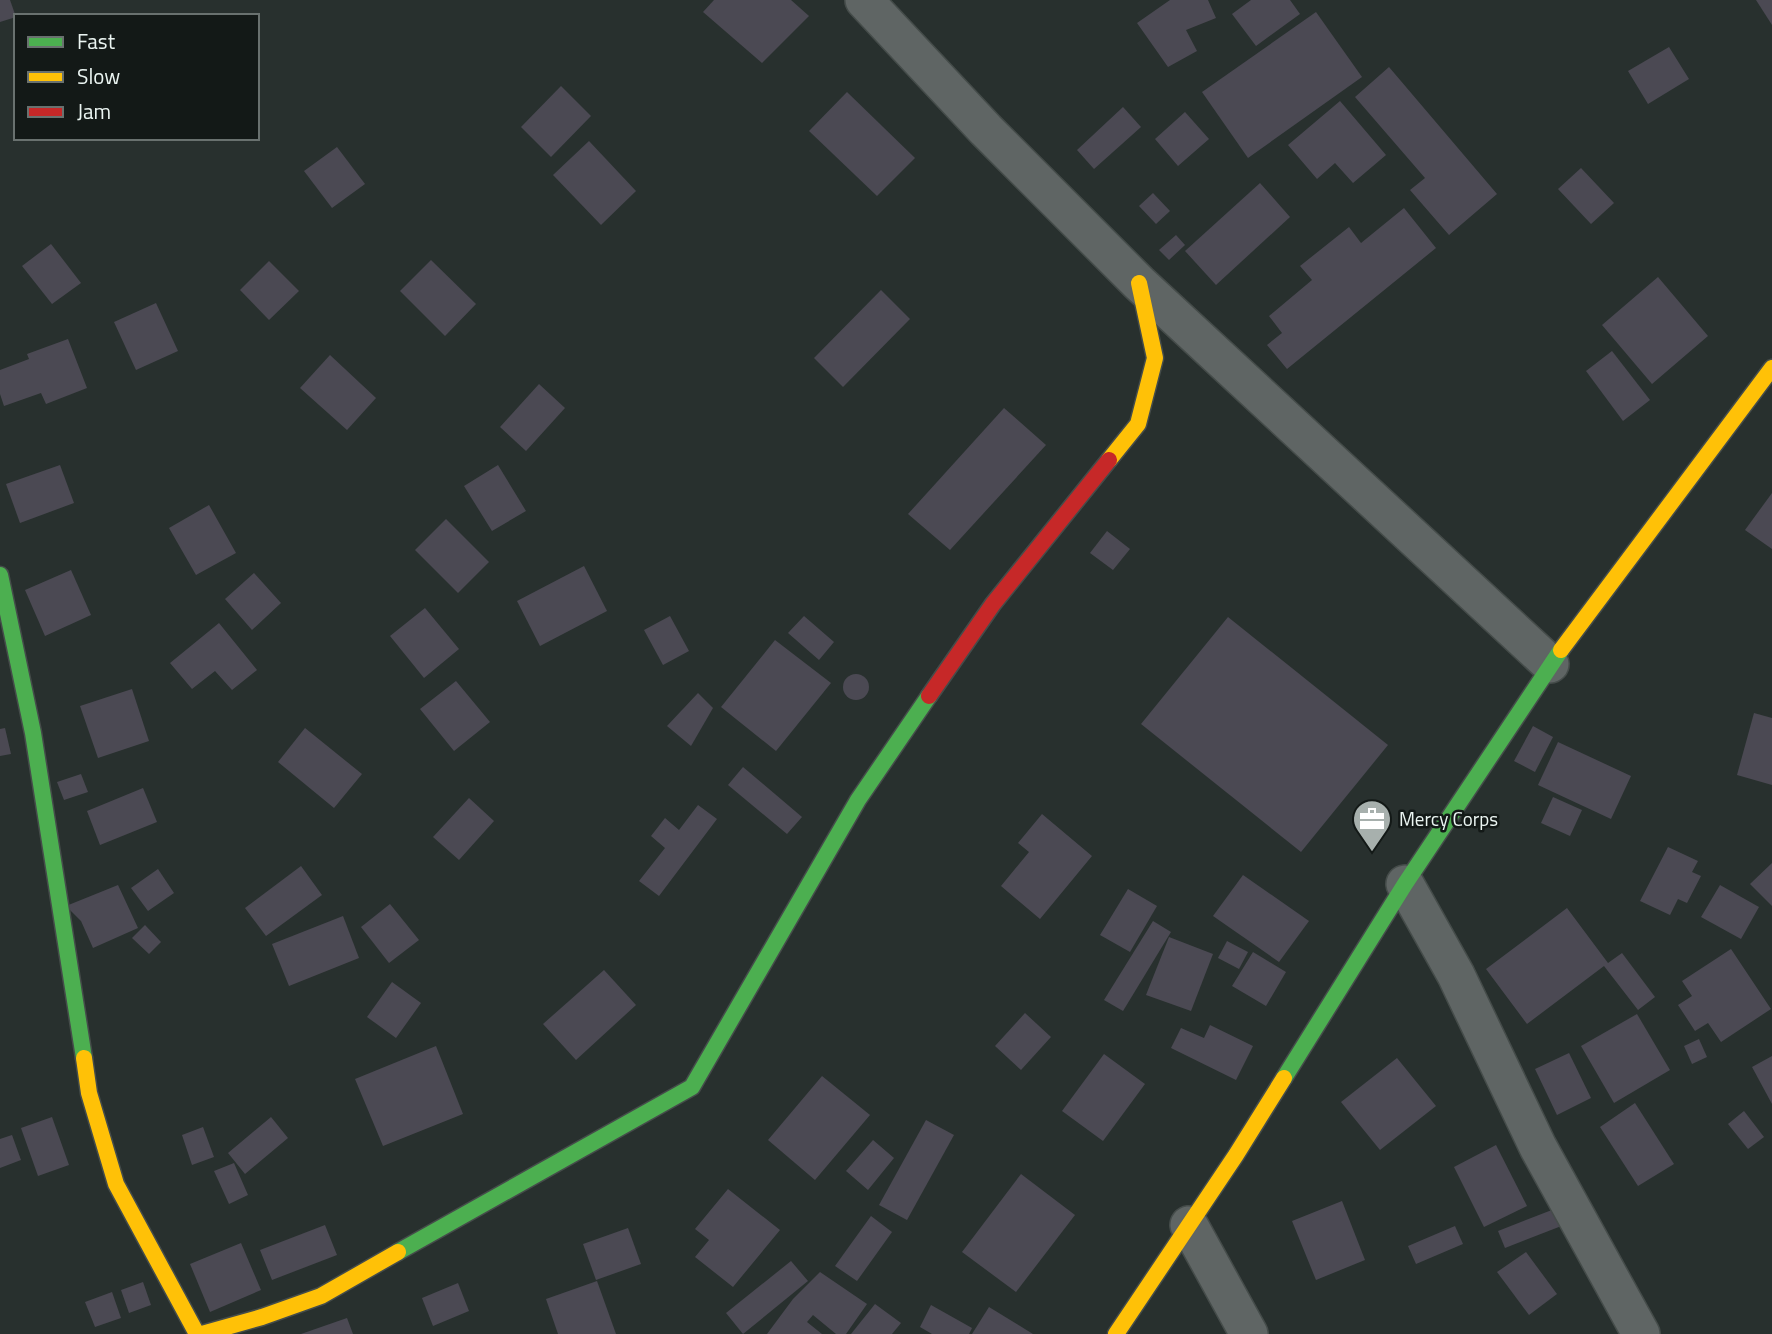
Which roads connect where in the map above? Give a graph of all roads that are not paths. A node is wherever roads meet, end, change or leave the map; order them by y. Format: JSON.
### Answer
{"nodes":[{"id":1,"x":864,"y":0,"type":"edge"},
{"id":2,"x":1139,"y":283,"type":"junction"},
{"id":3,"x":1772,"y":368,"type":"edge"},
{"id":4,"x":0,"y":575,"type":"edge"},
{"id":5,"x":1550,"y":664,"type":"junction"},
{"id":6,"x":1405,"y":884,"type":"junction"},
{"id":7,"x":1189,"y":1225,"type":"junction"},
{"id":8,"x":200,"y":1334,"type":"edge"},
{"id":9,"x":1116,"y":1334,"type":"edge"},
{"id":10,"x":1249,"y":1334,"type":"edge"},
{"id":11,"x":1641,"y":1334,"type":"edge"}],
"edges":[{"from":1,"to":2,"type":"street"},
{"from":2,"to":5,"type":"street"},
{"from":2,"to":8,"type":"street"},
{"from":3,"to":5,"type":"street"},
{"from":4,"to":8,"type":"street"},
{"from":5,"to":6,"type":"street"},
{"from":6,"to":7,"type":"street"},
{"from":6,"to":11,"type":"street"},
{"from":7,"to":9,"type":"street"},
{"from":7,"to":10,"type":"street"}]}
